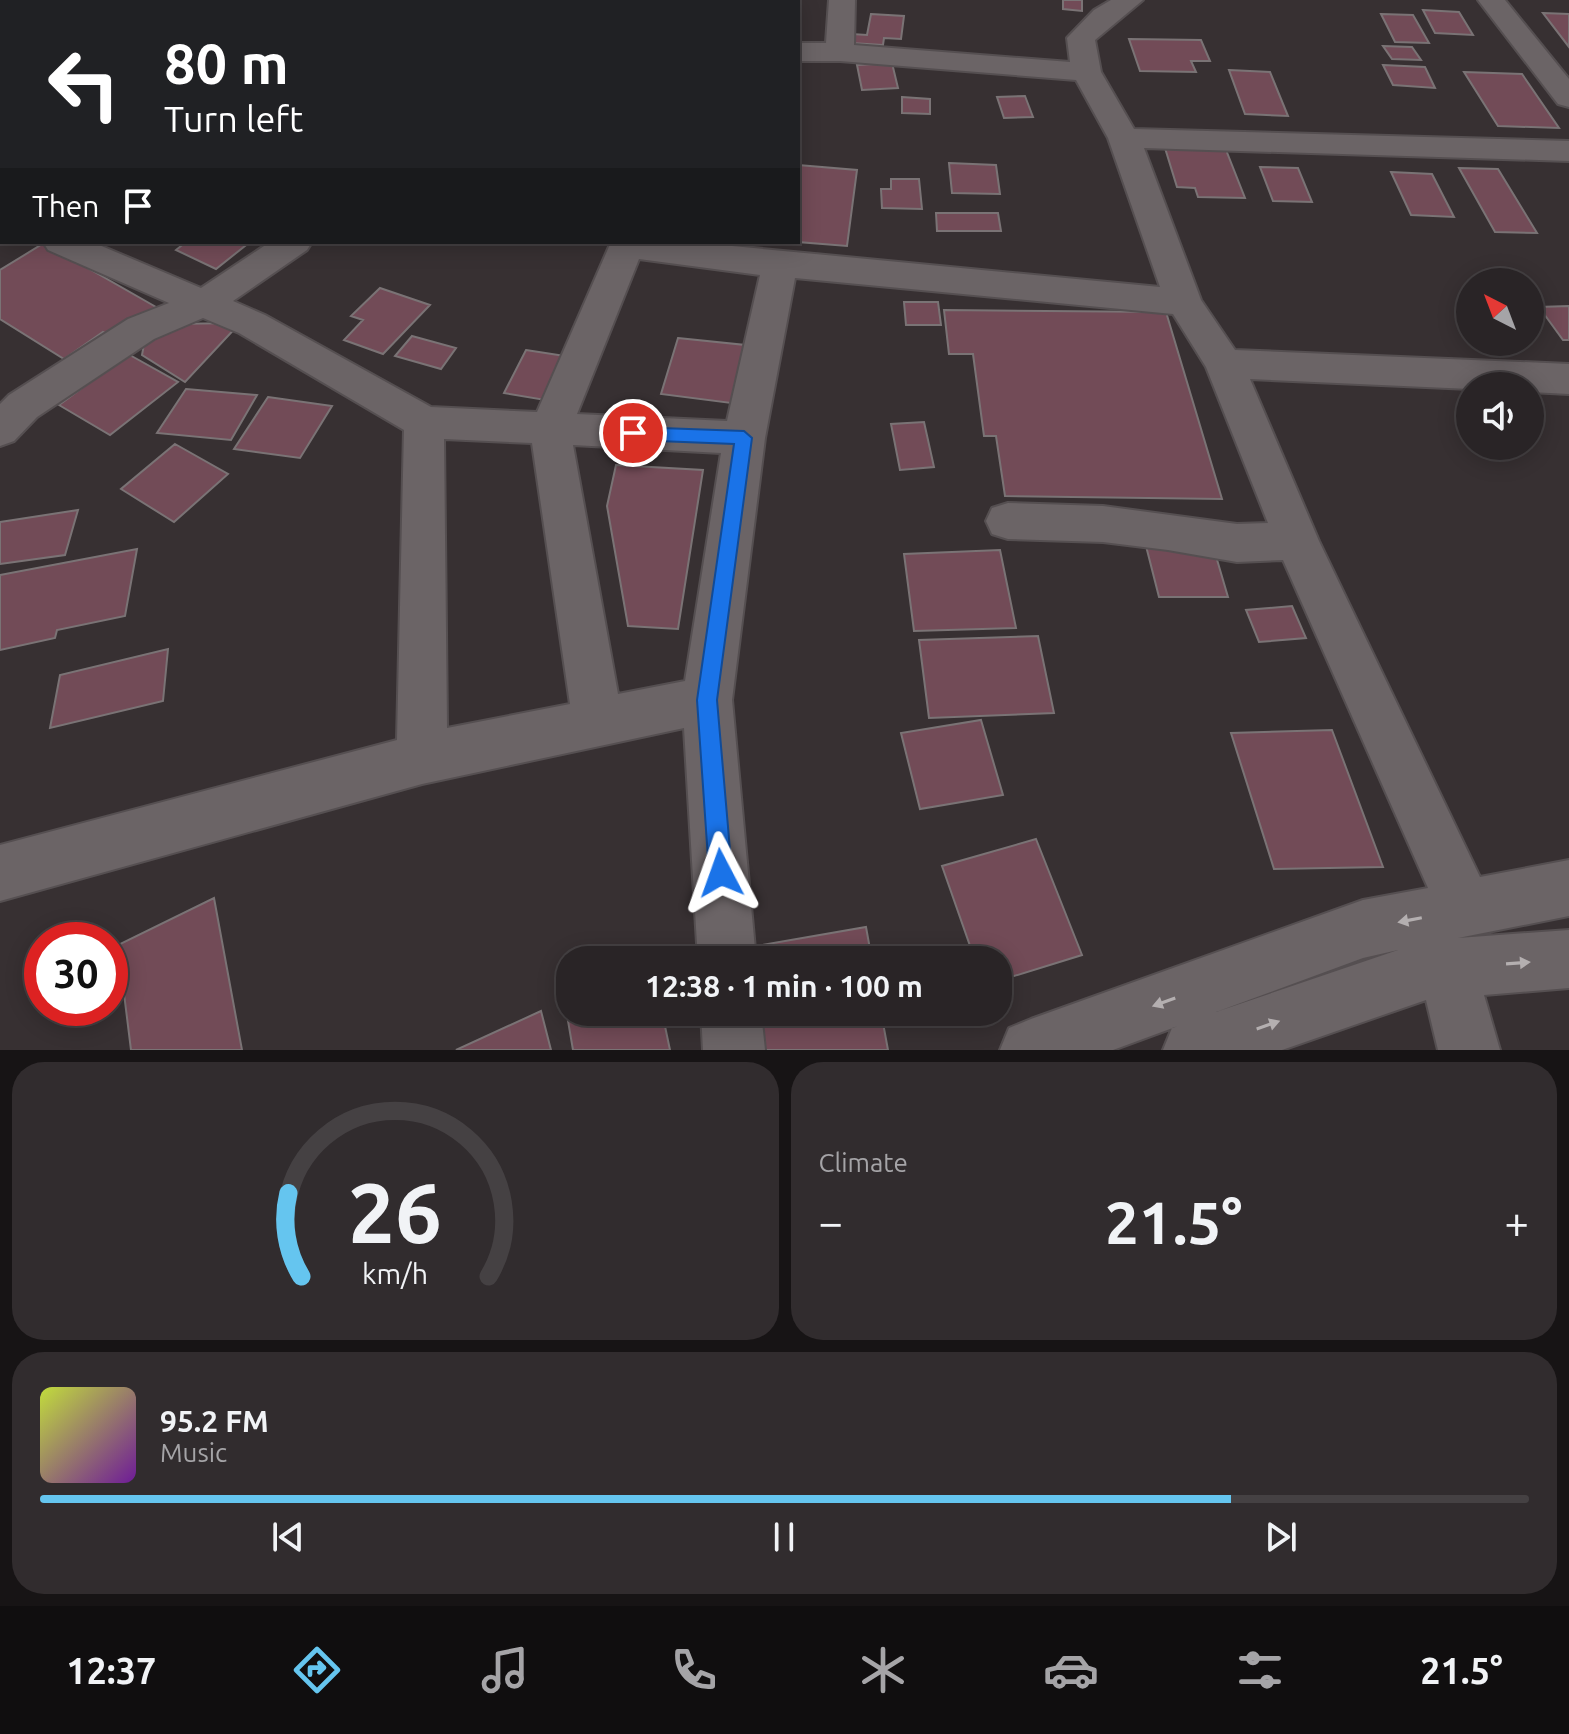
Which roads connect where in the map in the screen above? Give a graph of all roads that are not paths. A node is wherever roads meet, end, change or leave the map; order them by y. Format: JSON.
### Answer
{"nodes":[{"id":1,"x":842,"y":0,"type":"edge"},
{"id":2,"x":1130,"y":0,"type":"edge"},
{"id":3,"x":1491,"y":0,"type":"edge"},
{"id":4,"x":800,"y":52,"type":"edge"},
{"id":5,"x":840,"y":52,"type":"junction"},
{"id":6,"x":1086,"y":72,"type":"junction"},
{"id":7,"x":1569,"y":98,"type":"edge"},
{"id":8,"x":1124,"y":138,"type":"junction"},
{"id":9,"x":1569,"y":151,"type":"edge"},
{"id":10,"x":65,"y":244,"type":"edge"},
{"id":11,"x":292,"y":244,"type":"edge"},
{"id":12,"x":628,"y":244,"type":"edge"},
{"id":13,"x":780,"y":265,"type":"junction"},
{"id":14,"x":206,"y":302,"type":"junction"},
{"id":15,"x":1184,"y":302,"type":"junction"},
{"id":16,"x":1224,"y":364,"type":"junction"},
{"id":17,"x":1569,"y":379,"type":"edge"},
{"id":18,"x":424,"y":422,"type":"junction"},
{"id":19,"x":0,"y":430,"type":"edge"},
{"id":20,"x":550,"y":430,"type":"junction"},
{"id":21,"x":744,"y":438,"type":"junction"},
{"id":22,"x":1008,"y":521,"type":"dead end"},
{"id":23,"x":1297,"y":541,"type":"junction"},
{"id":24,"x":707,"y":700,"type":"junction"},
{"id":25,"x":598,"y":721,"type":"junction"},
{"id":26,"x":422,"y":759,"type":"junction"},
{"id":27,"x":0,"y":873,"type":"edge"},
{"id":28,"x":1569,"y":888,"type":"edge"},
{"id":29,"x":1466,"y":909,"type":"junction"},
{"id":30,"x":726,"y":946,"type":"edge"},
{"id":31,"x":1569,"y":959,"type":"edge"},
{"id":32,"x":1447,"y":968,"type":"junction"},
{"id":33,"x":732,"y":1026,"type":"edge"},
{"id":34,"x":734,"y":1050,"type":"edge"},
{"id":35,"x":1031,"y":1050,"type":"edge"},
{"id":36,"x":1194,"y":1050,"type":"edge"},
{"id":37,"x":1469,"y":1050,"type":"edge"}],
"edges":[{"from":1,"to":5,"type":"street"},
{"from":2,"to":6,"type":"street"},
{"from":3,"to":7,"type":"street"},
{"from":4,"to":5,"type":"street"},
{"from":5,"to":6,"type":"street"},
{"from":6,"to":8,"type":"street"},
{"from":8,"to":9,"type":"street"},
{"from":8,"to":15,"type":"street"},
{"from":10,"to":14,"type":"street"},
{"from":11,"to":14,"type":"street"},
{"from":12,"to":13,"type":"street"},
{"from":12,"to":20,"type":"street"},
{"from":13,"to":15,"type":"street"},
{"from":13,"to":21,"type":"street"},
{"from":14,"to":18,"type":"street"},
{"from":14,"to":19,"type":"street"},
{"from":15,"to":16,"type":"street"},
{"from":16,"to":17,"type":"street"},
{"from":16,"to":23,"type":"street"},
{"from":18,"to":20,"type":"street"},
{"from":18,"to":26,"type":"street"},
{"from":20,"to":21,"type":"street"},
{"from":20,"to":25,"type":"street"},
{"from":21,"to":24,"type":"street"},
{"from":22,"to":23,"type":"street"},
{"from":23,"to":29,"type":"street"},
{"from":24,"to":25,"type":"street"},
{"from":24,"to":30,"type":"street"},
{"from":25,"to":26,"type":"street"},
{"from":26,"to":27,"type":"street"},
{"from":28,"to":29,"type":"street"},
{"from":29,"to":35,"type":"street","one_way":true},
{"from":32,"to":31,"type":"street","one_way":true},
{"from":36,"to":32,"type":"street","one_way":true},
{"from":32,"to":37,"type":"street"},
{"from":33,"to":34,"type":"street"}]}
